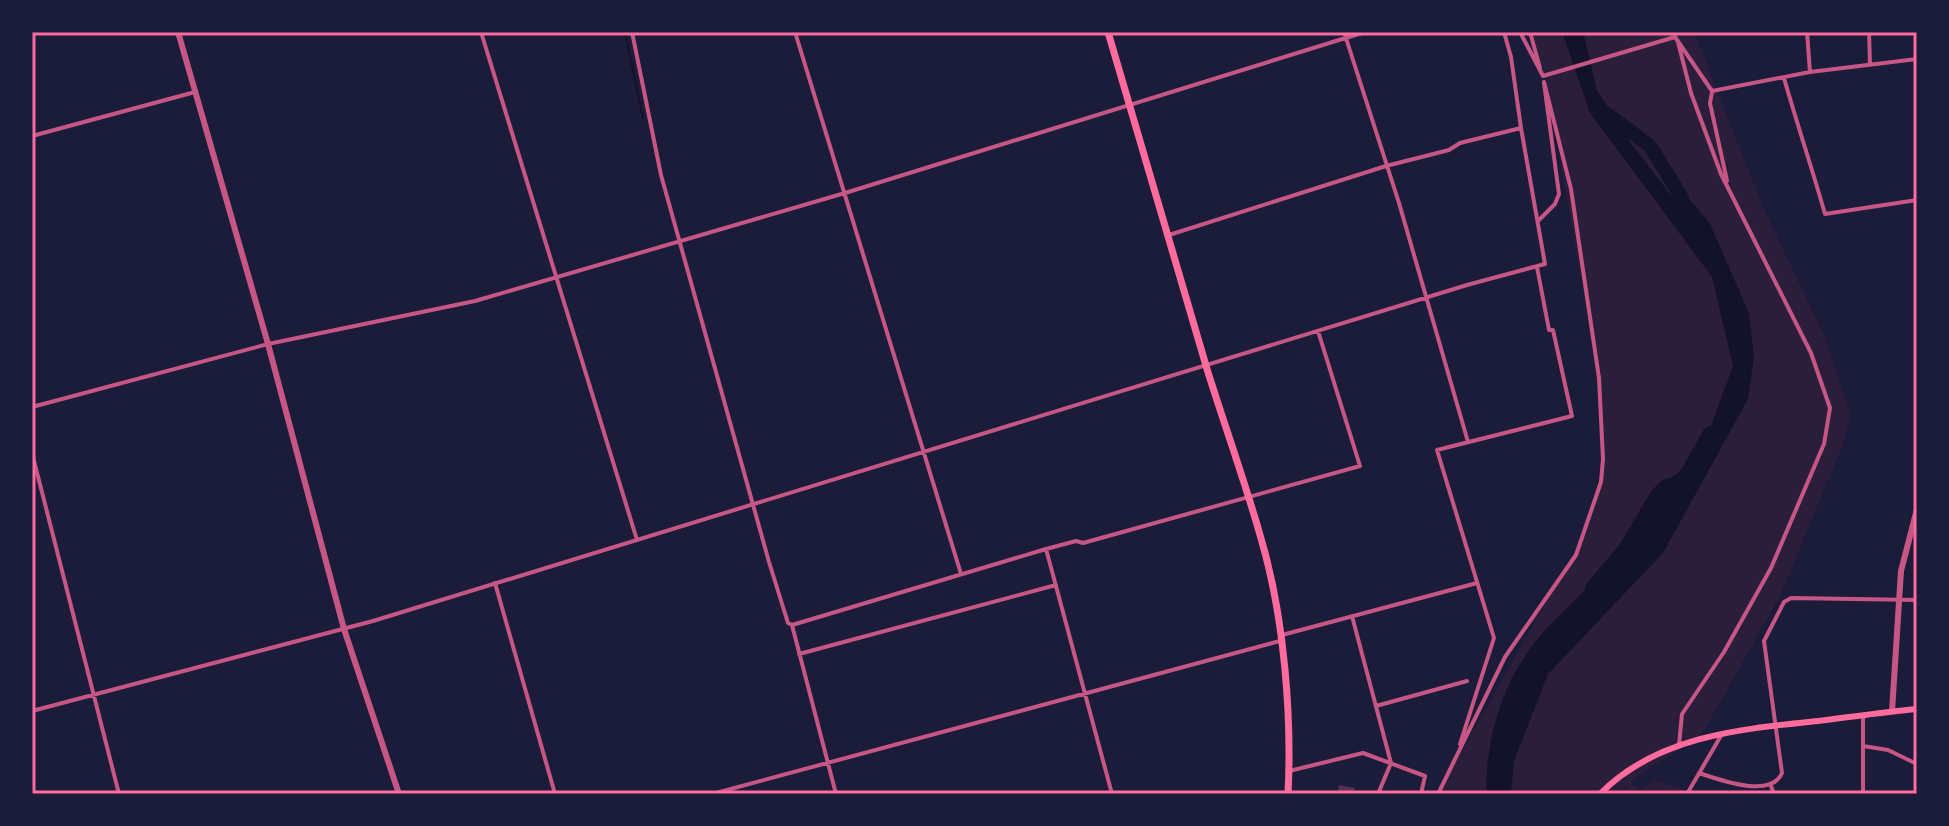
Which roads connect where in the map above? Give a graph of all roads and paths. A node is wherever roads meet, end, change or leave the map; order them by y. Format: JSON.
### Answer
{"nodes":[{"id":1,"x":178,"y":32,"type":"edge"},
{"id":2,"x":481,"y":32,"type":"edge"},
{"id":3,"x":632,"y":32,"type":"edge"},
{"id":4,"x":795,"y":32,"type":"edge"},
{"id":5,"x":1108,"y":32,"type":"edge"},
{"id":6,"x":1365,"y":32,"type":"edge"},
{"id":7,"x":1504,"y":32,"type":"edge"},
{"id":8,"x":1521,"y":32,"type":"edge"},
{"id":9,"x":1530,"y":32,"type":"edge"},
{"id":10,"x":1807,"y":32,"type":"edge"},
{"id":11,"x":1869,"y":32,"type":"edge"},
{"id":12,"x":1345,"y":35,"type":"edge"},
{"id":13,"x":1674,"y":37,"type":"edge"},
{"id":14,"x":1917,"y":59,"type":"edge"},
{"id":15,"x":1870,"y":64,"type":"junction"},
{"id":16,"x":1810,"y":72,"type":"junction"},
{"id":17,"x":1544,"y":76,"type":"junction"},
{"id":18,"x":1784,"y":78,"type":"junction"},
{"id":19,"x":1712,"y":91,"type":"junction"},
{"id":20,"x":195,"y":92,"type":"junction"},
{"id":21,"x":1130,"y":104,"type":"junction"},
{"id":22,"x":1521,"y":128,"type":"junction"},
{"id":23,"x":32,"y":136,"type":"edge"},
{"id":24,"x":1386,"y":166,"type":"junction"},
{"id":25,"x":1727,"y":184,"type":"junction"},
{"id":26,"x":845,"y":193,"type":"junction"},
{"id":27,"x":1917,"y":200,"type":"edge"},
{"id":28,"x":1538,"y":221,"type":"junction"},
{"id":29,"x":1169,"y":235,"type":"junction"},
{"id":30,"x":679,"y":241,"type":"junction"},
{"id":31,"x":1537,"y":266,"type":"junction"},
{"id":32,"x":556,"y":278,"type":"junction"},
{"id":33,"x":1425,"y":299,"type":"junction"},
{"id":34,"x":1318,"y":331,"type":"junction"},
{"id":35,"x":268,"y":344,"type":"junction"},
{"id":36,"x":1206,"y":366,"type":"junction"},
{"id":37,"x":32,"y":407,"type":"edge"},
{"id":38,"x":1468,"y":442,"type":"junction"},
{"id":39,"x":924,"y":452,"type":"junction"},
{"id":40,"x":32,"y":453,"type":"edge"},
{"id":41,"x":1248,"y":498,"type":"junction"},
{"id":42,"x":755,"y":504,"type":"junction"},
{"id":43,"x":1917,"y":509,"type":"edge"},
{"id":44,"x":637,"y":540,"type":"junction"},
{"id":45,"x":1046,"y":549,"type":"junction"},
{"id":46,"x":961,"y":574,"type":"junction"},
{"id":47,"x":495,"y":583,"type":"junction"},
{"id":48,"x":1477,"y":583,"type":"junction"},
{"id":49,"x":1056,"y":585,"type":"junction"},
{"id":50,"x":1917,"y":600,"type":"edge"},
{"id":51,"x":1897,"y":601,"type":"junction"},
{"id":52,"x":1352,"y":616,"type":"junction"},
{"id":53,"x":792,"y":625,"type":"junction"},
{"id":54,"x":344,"y":629,"type":"junction"},
{"id":55,"x":1280,"y":638,"type":"junction"},
{"id":56,"x":799,"y":654,"type":"junction"},
{"id":57,"x":1467,"y":681,"type":"dead end"},
{"id":58,"x":92,"y":694,"type":"junction"},
{"id":59,"x":1085,"y":694,"type":"junction"},
{"id":60,"x":1376,"y":706,"type":"junction"},
{"id":61,"x":1917,"y":709,"type":"edge"},
{"id":62,"x":32,"y":711,"type":"edge"},
{"id":63,"x":1892,"y":711,"type":"junction"},
{"id":64,"x":1863,"y":715,"type":"junction"},
{"id":65,"x":1777,"y":725,"type":"junction"},
{"id":66,"x":1722,"y":733,"type":"junction"},
{"id":67,"x":1679,"y":745,"type":"junction"},
{"id":68,"x":1459,"y":746,"type":"junction"},
{"id":69,"x":1863,"y":746,"type":"junction"},
{"id":70,"x":828,"y":763,"type":"junction"},
{"id":71,"x":1391,"y":763,"type":"junction"},
{"id":72,"x":1917,"y":764,"type":"edge"},
{"id":73,"x":1289,"y":771,"type":"junction"},
{"id":74,"x":1699,"y":773,"type":"junction"},
{"id":75,"x":1771,"y":786,"type":"junction"},
{"id":76,"x":119,"y":794,"type":"edge"},
{"id":77,"x":399,"y":794,"type":"edge"},
{"id":78,"x":555,"y":794,"type":"edge"},
{"id":79,"x":712,"y":794,"type":"edge"},
{"id":80,"x":836,"y":794,"type":"edge"},
{"id":81,"x":1112,"y":794,"type":"edge"},
{"id":82,"x":1288,"y":794,"type":"edge"},
{"id":83,"x":1378,"y":794,"type":"edge"},
{"id":84,"x":1421,"y":794,"type":"edge"},
{"id":85,"x":1438,"y":794,"type":"edge"},
{"id":86,"x":1600,"y":794,"type":"edge"},
{"id":87,"x":1687,"y":794,"type":"edge"},
{"id":88,"x":1774,"y":794,"type":"edge"},
{"id":89,"x":1863,"y":794,"type":"edge"}],
"edges":[{"from":1,"to":20,"type":"street"},
{"from":2,"to":32,"type":"street"},
{"from":3,"to":30,"type":"street"},
{"from":4,"to":26,"type":"street"},
{"from":5,"to":21,"type":"main road"},
{"from":6,"to":12,"type":"street"},
{"from":7,"to":22,"type":"street"},
{"from":8,"to":17,"type":"street"},
{"from":9,"to":17,"type":"street"},
{"from":10,"to":16,"type":"street"},
{"from":11,"to":15,"type":"street"},
{"from":12,"to":21,"type":"street"},
{"from":12,"to":24,"type":"street"},
{"from":13,"to":17,"type":"street"},
{"from":13,"to":19,"type":"street"},
{"from":13,"to":25,"type":"street"},
{"from":14,"to":15,"type":"street"},
{"from":15,"to":16,"type":"street"},
{"from":16,"to":18,"type":"street"},
{"from":17,"to":28,"type":"street"},
{"from":17,"to":68,"type":"street"},
{"from":18,"to":19,"type":"street"},
{"from":18,"to":27,"type":"street"},
{"from":19,"to":25,"type":"street"},
{"from":20,"to":23,"type":"street"},
{"from":20,"to":35,"type":"street"},
{"from":21,"to":26,"type":"street"},
{"from":21,"to":29,"type":"main road"},
{"from":22,"to":24,"type":"street"},
{"from":22,"to":28,"type":"street"},
{"from":24,"to":29,"type":"street"},
{"from":24,"to":33,"type":"street"},
{"from":25,"to":67,"type":"street"},
{"from":26,"to":30,"type":"street"},
{"from":26,"to":39,"type":"street"},
{"from":28,"to":31,"type":"street"},
{"from":29,"to":36,"type":"main road"},
{"from":30,"to":32,"type":"street"},
{"from":30,"to":42,"type":"street"},
{"from":31,"to":33,"type":"street"},
{"from":31,"to":38,"type":"street"},
{"from":32,"to":35,"type":"street"},
{"from":32,"to":44,"type":"street"},
{"from":33,"to":34,"type":"street"},
{"from":33,"to":38,"type":"street"},
{"from":34,"to":36,"type":"street"},
{"from":34,"to":41,"type":"street"},
{"from":35,"to":37,"type":"street"},
{"from":35,"to":54,"type":"street"},
{"from":36,"to":39,"type":"street"},
{"from":36,"to":41,"type":"main road"},
{"from":38,"to":48,"type":"street"},
{"from":39,"to":42,"type":"street"},
{"from":39,"to":46,"type":"street"},
{"from":40,"to":58,"type":"street"},
{"from":41,"to":45,"type":"street"},
{"from":41,"to":55,"type":"main road"},
{"from":42,"to":44,"type":"street"},
{"from":42,"to":53,"type":"street"},
{"from":43,"to":51,"type":"street"},
{"from":44,"to":47,"type":"street"},
{"from":45,"to":46,"type":"street"},
{"from":45,"to":49,"type":"street"},
{"from":46,"to":53,"type":"street"},
{"from":47,"to":54,"type":"street"},
{"from":47,"to":78,"type":"street"},
{"from":48,"to":52,"type":"street"},
{"from":48,"to":68,"type":"street"},
{"from":49,"to":56,"type":"street"},
{"from":49,"to":59,"type":"street"},
{"from":50,"to":51,"type":"street"},
{"from":51,"to":63,"type":"street"},
{"from":51,"to":65,"type":"street"},
{"from":52,"to":55,"type":"street"},
{"from":52,"to":60,"type":"street"},
{"from":53,"to":56,"type":"street"},
{"from":54,"to":58,"type":"street"},
{"from":54,"to":77,"type":"street"},
{"from":55,"to":59,"type":"street"},
{"from":55,"to":73,"type":"main road"},
{"from":56,"to":70,"type":"street"},
{"from":57,"to":60,"type":"street"},
{"from":58,"to":62,"type":"street"},
{"from":58,"to":76,"type":"street"},
{"from":59,"to":70,"type":"street"},
{"from":59,"to":81,"type":"street"},
{"from":60,"to":71,"type":"street"},
{"from":61,"to":63,"type":"main road"},
{"from":63,"to":64,"type":"main road"},
{"from":64,"to":65,"type":"main road"},
{"from":64,"to":69,"type":"street"},
{"from":65,"to":66,"type":"main road"},
{"from":65,"to":75,"type":"street"},
{"from":66,"to":67,"type":"main road"},
{"from":66,"to":74,"type":"street"},
{"from":67,"to":86,"type":"main road"},
{"from":68,"to":85,"type":"street"},
{"from":69,"to":72,"type":"street"},
{"from":69,"to":89,"type":"street"},
{"from":70,"to":79,"type":"street"},
{"from":70,"to":80,"type":"street"},
{"from":71,"to":73,"type":"street"},
{"from":71,"to":83,"type":"street"},
{"from":71,"to":84,"type":"street"},
{"from":73,"to":82,"type":"main road"},
{"from":74,"to":75,"type":"street"},
{"from":74,"to":87,"type":"street"},
{"from":75,"to":88,"type":"street"}]}
